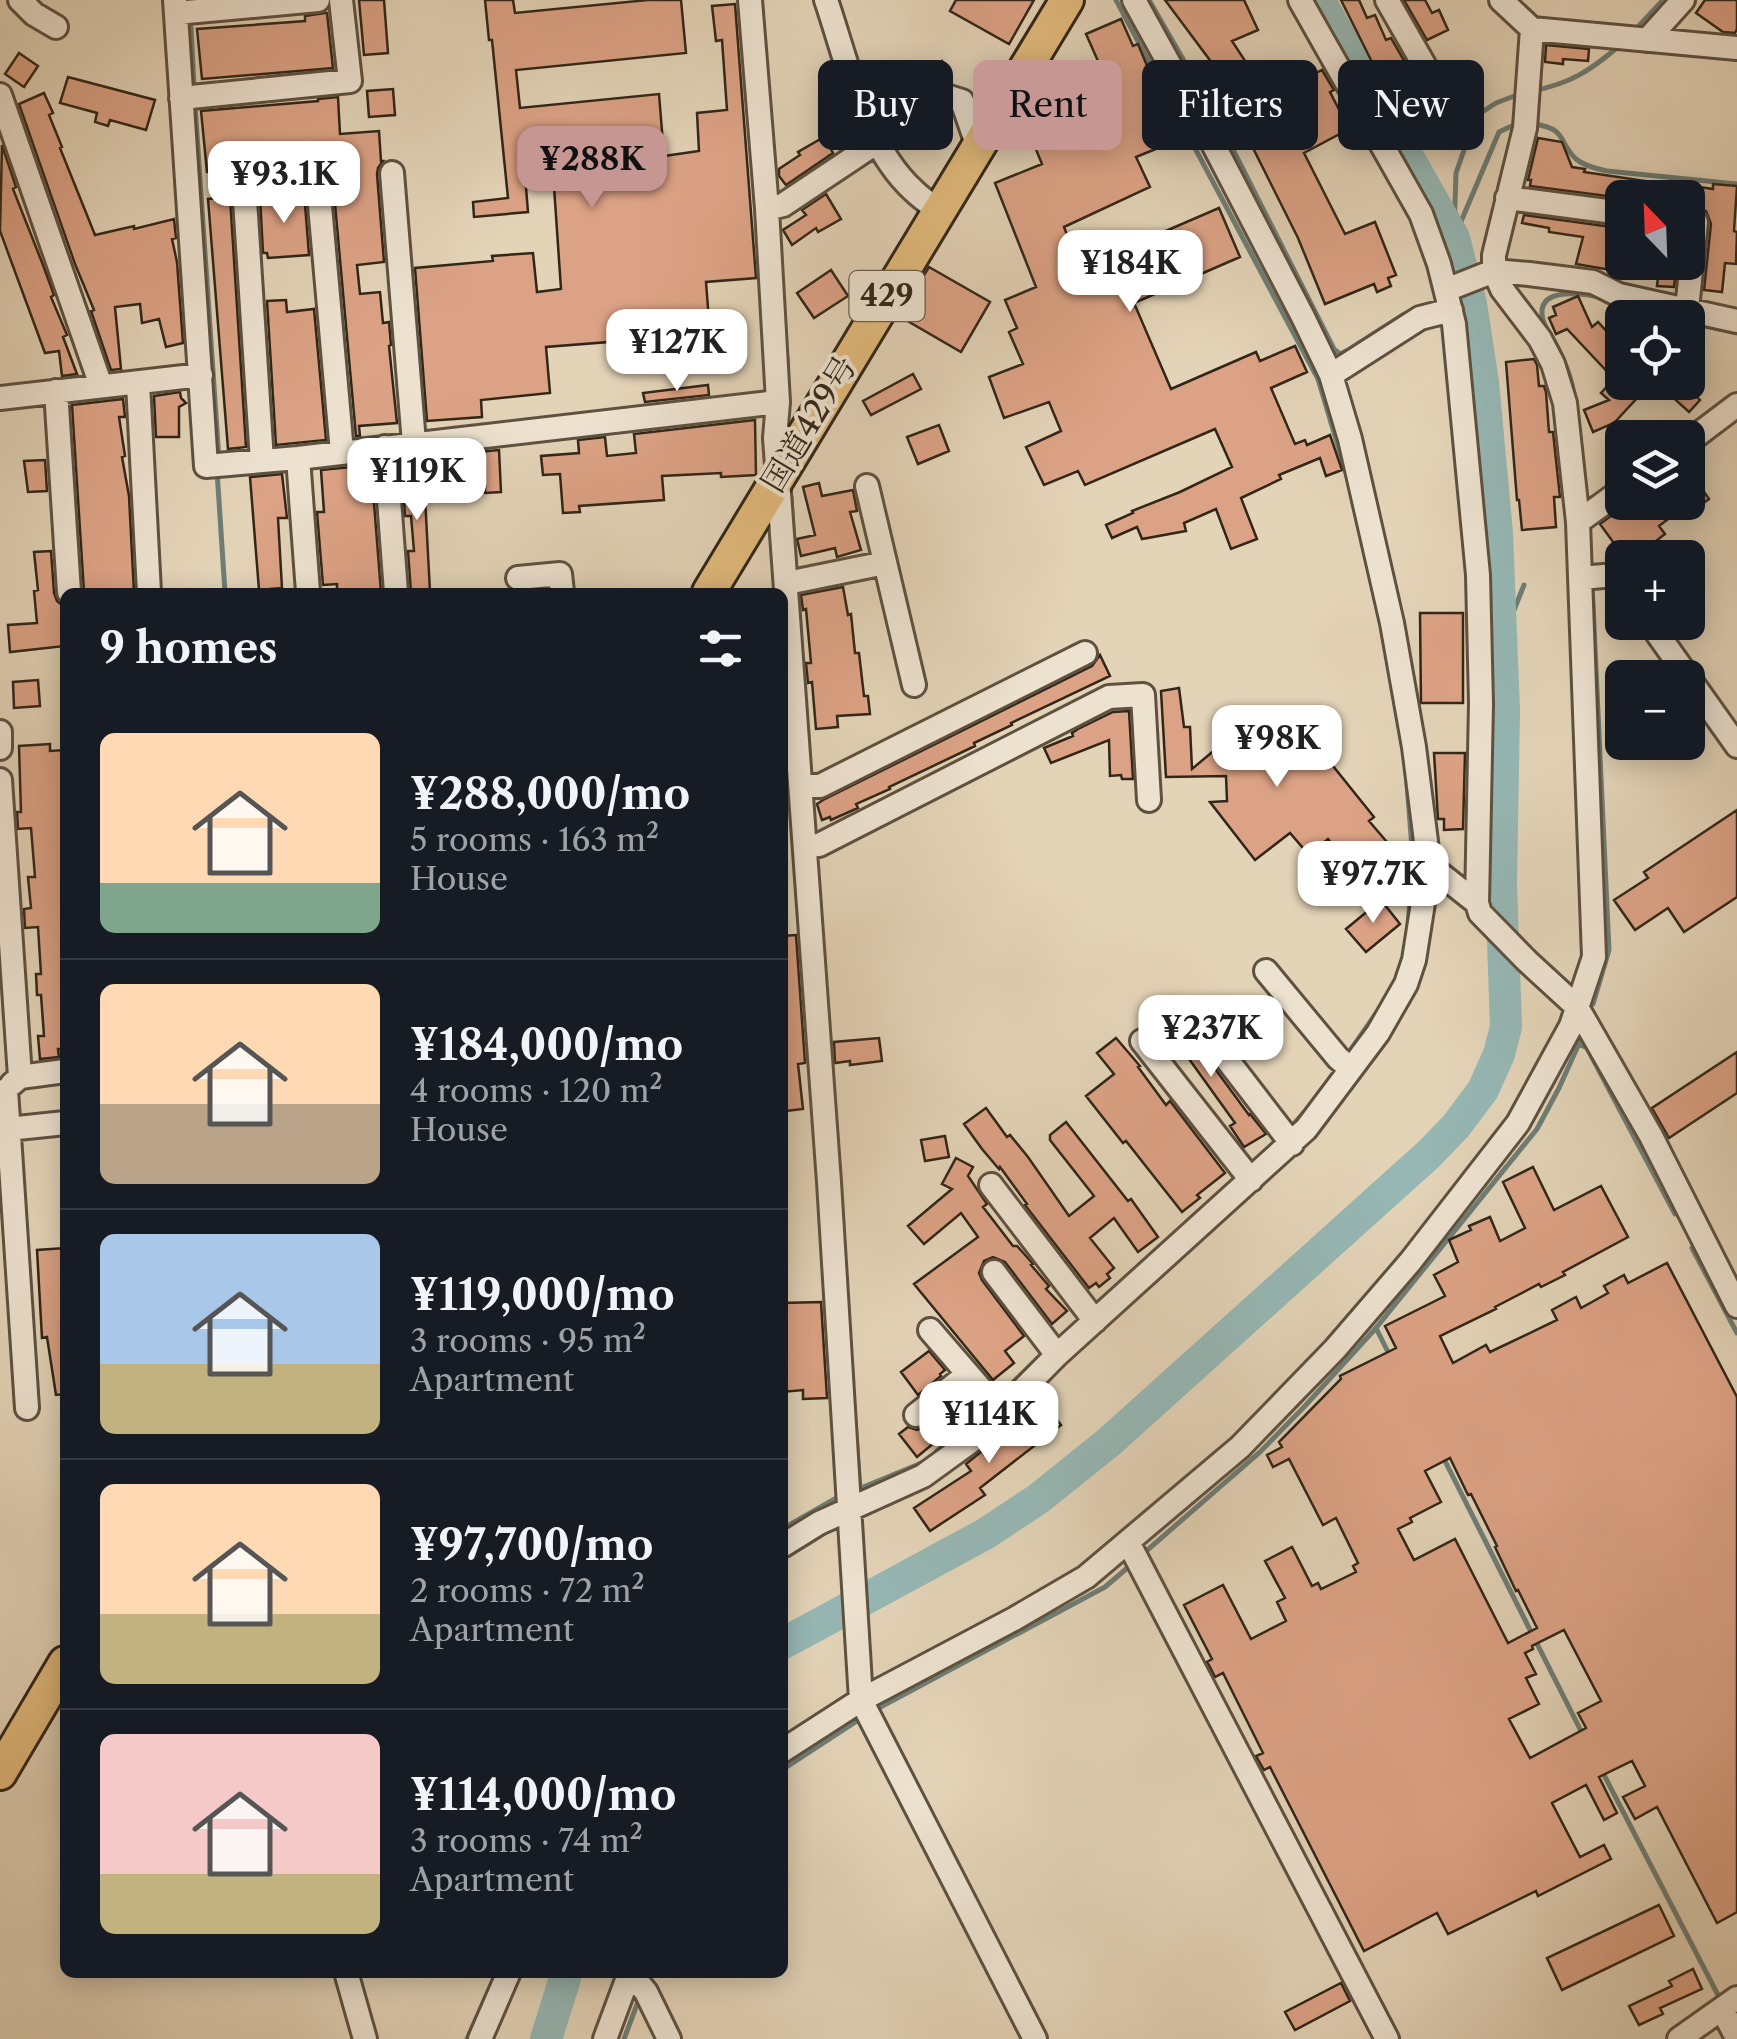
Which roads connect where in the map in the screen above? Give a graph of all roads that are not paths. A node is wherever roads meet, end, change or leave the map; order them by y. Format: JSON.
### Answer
{"nodes":[{"id":1,"x":20,"y":0,"type":"edge"},
{"id":2,"x":318,"y":0,"type":"edge"},
{"id":3,"x":341,"y":0,"type":"edge"},
{"id":4,"x":750,"y":0,"type":"edge"},
{"id":5,"x":826,"y":0,"type":"edge"},
{"id":6,"x":1067,"y":0,"type":"edge"},
{"id":7,"x":1134,"y":0,"type":"edge"},
{"id":8,"x":1300,"y":0,"type":"edge"},
{"id":9,"x":1387,"y":0,"type":"edge"},
{"id":10,"x":1500,"y":0,"type":"edge"},
{"id":11,"x":1683,"y":0,"type":"edge"},
{"id":12,"x":175,"y":7,"type":"edge"},
{"id":13,"x":56,"y":28,"type":"dead end"},
{"id":14,"x":1532,"y":30,"type":"junction"},
{"id":15,"x":1632,"y":38,"type":"junction"},
{"id":16,"x":1737,"y":48,"type":"edge"},
{"id":17,"x":846,"y":60,"type":"edge"},
{"id":18,"x":1031,"y":60,"type":"edge"},
{"id":19,"x":1421,"y":60,"type":"edge"},
{"id":20,"x":0,"y":95,"type":"edge"},
{"id":21,"x":180,"y":98,"type":"junction"},
{"id":22,"x":953,"y":98,"type":"edge"},
{"id":23,"x":973,"y":133,"type":"edge"},
{"id":24,"x":865,"y":150,"type":"edge"},
{"id":25,"x":883,"y":150,"type":"edge"},
{"id":26,"x":976,"y":150,"type":"edge"},
{"id":27,"x":392,"y":173,"type":"dead end"},
{"id":28,"x":1507,"y":198,"type":"junction"},
{"id":29,"x":772,"y":208,"type":"junction"},
{"id":30,"x":938,"y":210,"type":"junction"},
{"id":31,"x":1605,"y":210,"type":"edge"},
{"id":32,"x":1489,"y":273,"type":"junction"},
{"id":33,"x":1449,"y":299,"type":"junction"},
{"id":34,"x":1643,"y":300,"type":"edge"},
{"id":35,"x":1705,"y":313,"type":"edge"},
{"id":36,"x":1737,"y":320,"type":"edge"},
{"id":37,"x":202,"y":375,"type":"junction"},
{"id":38,"x":1331,"y":375,"type":"junction"},
{"id":39,"x":138,"y":383,"type":"junction"},
{"id":40,"x":101,"y":386,"type":"junction"},
{"id":41,"x":56,"y":391,"type":"junction"},
{"id":42,"x":0,"y":398,"type":"edge"},
{"id":43,"x":778,"y":402,"type":"junction"},
{"id":44,"x":1737,"y":405,"type":"edge"},
{"id":45,"x":1705,"y":429,"type":"edge"},
{"id":46,"x":414,"y":444,"type":"junction"},
{"id":47,"x":385,"y":447,"type":"junction"},
{"id":48,"x":342,"y":452,"type":"junction"},
{"id":49,"x":298,"y":458,"type":"junction"},
{"id":50,"x":262,"y":461,"type":"junction"},
{"id":51,"x":779,"y":475,"type":"junction"},
{"id":52,"x":867,"y":486,"type":"dead end"},
{"id":53,"x":1605,"y":503,"type":"edge"},
{"id":54,"x":1584,"y":518,"type":"junction"},
{"id":55,"x":885,"y":563,"type":"junction"},
{"id":56,"x":1605,"y":576,"type":"edge"},
{"id":57,"x":1588,"y":577,"type":"junction"},
{"id":58,"x":518,"y":578,"type":"dead end"},
{"id":59,"x":793,"y":582,"type":"junction"},
{"id":60,"x":68,"y":588,"type":"edge"},
{"id":61,"x":150,"y":588,"type":"edge"},
{"id":62,"x":308,"y":588,"type":"edge"},
{"id":63,"x":396,"y":588,"type":"edge"},
{"id":64,"x":562,"y":588,"type":"edge"},
{"id":65,"x":711,"y":588,"type":"edge"},
{"id":66,"x":1661,"y":640,"type":"edge"},
{"id":67,"x":1085,"y":652,"type":"dead end"},
{"id":68,"x":914,"y":685,"type":"dead end"},
{"id":69,"x":0,"y":732,"type":"edge"},
{"id":70,"x":1737,"y":746,"type":"edge"},
{"id":71,"x":0,"y":748,"type":"edge"},
{"id":72,"x":0,"y":780,"type":"edge"},
{"id":73,"x":807,"y":786,"type":"junction"},
{"id":74,"x":1149,"y":800,"type":"dead end"},
{"id":75,"x":812,"y":845,"type":"junction"},
{"id":76,"x":1428,"y":865,"type":"junction"},
{"id":77,"x":1479,"y":908,"type":"junction"},
{"id":78,"x":1266,"y":971,"type":"dead end"},
{"id":79,"x":1577,"y":1006,"type":"junction"},
{"id":80,"x":1142,"y":1041,"type":"dead end"},
{"id":81,"x":1215,"y":1044,"type":"dead end"},
{"id":82,"x":1345,"y":1064,"type":"junction"},
{"id":83,"x":60,"y":1072,"type":"edge"},
{"id":84,"x":9,"y":1086,"type":"edge"},
{"id":85,"x":60,"y":1124,"type":"edge"},
{"id":86,"x":8,"y":1129,"type":"junction"},
{"id":87,"x":1286,"y":1137,"type":"junction"},
{"id":88,"x":1246,"y":1174,"type":"junction"},
{"id":89,"x":991,"y":1185,"type":"dead end"},
{"id":90,"x":994,"y":1272,"type":"dead end"},
{"id":91,"x":1737,"y":1306,"type":"edge"},
{"id":92,"x":1090,"y":1314,"type":"junction"},
{"id":93,"x":930,"y":1330,"type":"dead end"},
{"id":94,"x":1053,"y":1349,"type":"junction"},
{"id":95,"x":968,"y":1374,"type":"junction"},
{"id":96,"x":994,"y":1405,"type":"junction"},
{"id":97,"x":27,"y":1408,"type":"dead end"},
{"id":98,"x":916,"y":1415,"type":"dead end"},
{"id":99,"x":850,"y":1498,"type":"junction"},
{"id":100,"x":788,"y":1542,"type":"edge"},
{"id":101,"x":1133,"y":1552,"type":"junction"},
{"id":102,"x":60,"y":1671,"type":"edge"},
{"id":103,"x":866,"y":1709,"type":"junction"},
{"id":104,"x":788,"y":1748,"type":"edge"},
{"id":105,"x":0,"y":1772,"type":"edge"},
{"id":106,"x":348,"y":1978,"type":"edge"},
{"id":107,"x":506,"y":1978,"type":"edge"},
{"id":108,"x":636,"y":1980,"type":"edge"},
{"id":109,"x":1729,"y":2004,"type":"edge"},
{"id":110,"x":1737,"y":2038,"type":"edge"},
{"id":111,"x":365,"y":2039,"type":"edge"},
{"id":112,"x":480,"y":2039,"type":"edge"},
{"id":113,"x":604,"y":2039,"type":"edge"},
{"id":114,"x":670,"y":2039,"type":"edge"},
{"id":115,"x":1034,"y":2039,"type":"edge"},
{"id":116,"x":1387,"y":2039,"type":"edge"},
{"id":117,"x":1679,"y":2039,"type":"edge"}],
"edges":[{"from":1,"to":13,"type":"street"},
{"from":2,"to":12,"type":"street"},
{"from":3,"to":21,"type":"street"},
{"from":4,"to":29,"type":"street"},
{"from":5,"to":17,"type":"street"},
{"from":6,"to":18,"type":"highway","name":"国道429号","number":"429"},
{"from":7,"to":38,"type":"street"},
{"from":8,"to":33,"type":"street"},
{"from":9,"to":19,"type":"street"},
{"from":10,"to":14,"type":"street"},
{"from":11,"to":15,"type":"street"},
{"from":12,"to":21,"type":"street"},
{"from":14,"to":15,"type":"street"},
{"from":14,"to":28,"type":"street"},
{"from":15,"to":16,"type":"street"},
{"from":20,"to":40,"type":"street"},
{"from":21,"to":37,"type":"street"},
{"from":22,"to":23,"type":"street"},
{"from":24,"to":29,"type":"street"},
{"from":25,"to":30,"type":"street"},
{"from":26,"to":30,"type":"highway","name":"国道429号","number":"429"},
{"from":27,"to":46,"type":"street"},
{"from":28,"to":31,"type":"street"},
{"from":28,"to":32,"type":"street"},
{"from":29,"to":43,"type":"street"},
{"from":30,"to":51,"type":"highway","name":"国道429号","number":"429"},
{"from":32,"to":33,"type":"street"},
{"from":32,"to":34,"type":"street"},
{"from":32,"to":54,"type":"street"},
{"from":33,"to":38,"type":"street"},
{"from":33,"to":77,"type":"street"},
{"from":35,"to":36,"type":"street"},
{"from":37,"to":39,"type":"street"},
{"from":37,"to":50,"type":"street"},
{"from":38,"to":76,"type":"street"},
{"from":39,"to":40,"type":"street"},
{"from":39,"to":61,"type":"street"},
{"from":40,"to":41,"type":"street"},
{"from":41,"to":42,"type":"street"},
{"from":41,"to":60,"type":"street"},
{"from":43,"to":46,"type":"street"},
{"from":43,"to":51,"type":"street"},
{"from":44,"to":45,"type":"street"},
{"from":46,"to":47,"type":"street"},
{"from":47,"to":48,"type":"street"},
{"from":47,"to":63,"type":"street"},
{"from":48,"to":49,"type":"street"},
{"from":48,"to":50,"type":"street"},
{"from":49,"to":50,"type":"street"},
{"from":49,"to":62,"type":"street"},
{"from":51,"to":59,"type":"street"},
{"from":51,"to":65,"type":"highway","name":"国道429号","number":"429"},
{"from":52,"to":55,"type":"street"},
{"from":53,"to":54,"type":"street"},
{"from":54,"to":57,"type":"street"},
{"from":55,"to":59,"type":"street"},
{"from":55,"to":68,"type":"street"},
{"from":56,"to":57,"type":"street"},
{"from":57,"to":79,"type":"street"},
{"from":58,"to":64,"type":"street"},
{"from":59,"to":73,"type":"street"},
{"from":66,"to":70,"type":"street"},
{"from":67,"to":73,"type":"street"},
{"from":69,"to":71,"type":"street"},
{"from":72,"to":84,"type":"street"},
{"from":73,"to":75,"type":"street"},
{"from":74,"to":75,"type":"street"},
{"from":75,"to":99,"type":"street"},
{"from":76,"to":77,"type":"street"},
{"from":76,"to":82,"type":"street"},
{"from":77,"to":79,"type":"street"},
{"from":78,"to":82,"type":"street"},
{"from":79,"to":91,"type":"street"},
{"from":79,"to":101,"type":"street"},
{"from":80,"to":88,"type":"street"},
{"from":81,"to":87,"type":"street"},
{"from":82,"to":87,"type":"street"},
{"from":83,"to":84,"type":"street"},
{"from":84,"to":86,"type":"street"},
{"from":85,"to":86,"type":"street"},
{"from":86,"to":97,"type":"street"},
{"from":87,"to":88,"type":"street"},
{"from":88,"to":92,"type":"street"},
{"from":89,"to":92,"type":"street"},
{"from":90,"to":94,"type":"street"},
{"from":92,"to":94,"type":"street"},
{"from":93,"to":95,"type":"street"},
{"from":94,"to":96,"type":"street"},
{"from":95,"to":96,"type":"street"},
{"from":95,"to":98,"type":"street"},
{"from":96,"to":99,"type":"street"},
{"from":99,"to":100,"type":"street"},
{"from":99,"to":103,"type":"street"},
{"from":101,"to":103,"type":"street"},
{"from":101,"to":116,"type":"street"},
{"from":102,"to":105,"type":"highway"},
{"from":103,"to":104,"type":"street"},
{"from":103,"to":115,"type":"street"},
{"from":106,"to":111,"type":"street"},
{"from":107,"to":112,"type":"street"},
{"from":108,"to":113,"type":"street"},
{"from":108,"to":114,"type":"street"},
{"from":109,"to":110,"type":"street"},
{"from":109,"to":117,"type":"street"}]}
